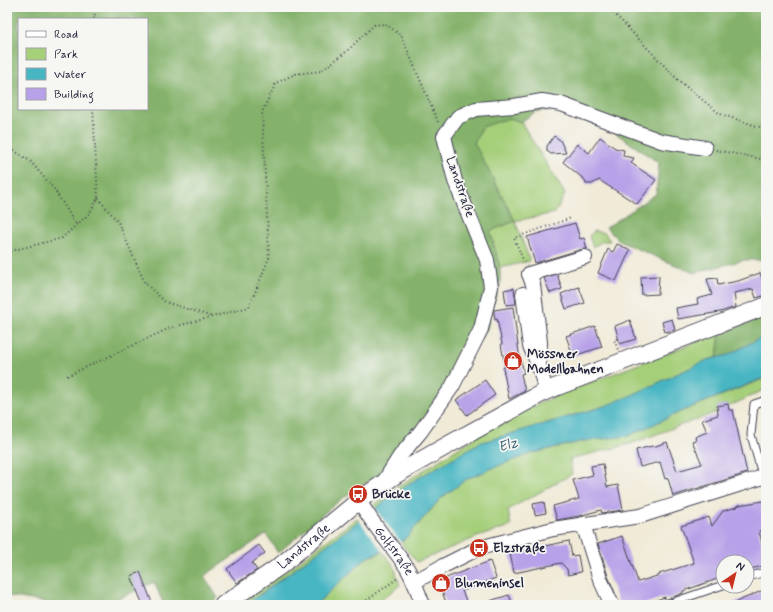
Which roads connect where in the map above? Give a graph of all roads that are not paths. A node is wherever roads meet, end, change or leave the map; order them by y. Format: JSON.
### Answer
{"nodes":[{"id":1,"x":705,"y":148,"type":"road end"},
{"id":2,"x":585,"y":257,"type":"dead end"},
{"id":3,"x":523,"y":294,"type":"dead end"},
{"id":4,"x":766,"y":306,"type":"edge"},
{"id":5,"x":539,"y":366,"type":"junction"},
{"id":6,"x":546,"y":391,"type":"junction"},
{"id":7,"x":766,"y":400,"type":"edge"},
{"id":8,"x":765,"y":480,"type":"edge"},
{"id":9,"x":382,"y":485,"type":"junction"},
{"id":10,"x":362,"y":506,"type":"junction"},
{"id":11,"x":583,"y":524,"type":"junction"},
{"id":12,"x":408,"y":571,"type":"junction"},
{"id":13,"x":766,"y":572,"type":"edge"},
{"id":14,"x":755,"y":575,"type":"edge"},
{"id":15,"x":715,"y":588,"type":"edge"},
{"id":16,"x":223,"y":605,"type":"edge"},
{"id":17,"x":423,"y":605,"type":"edge"},
{"id":18,"x":612,"y":605,"type":"edge"},
{"id":19,"x":665,"y":605,"type":"edge"}],
"edges":[{"from":1,"to":9,"type":"street","name":"Landstraße"},
{"from":2,"to":5,"type":"street"},
{"from":3,"to":5,"type":"street"},
{"from":4,"to":6,"type":"street","name":"Landstraße"},
{"from":5,"to":6,"type":"street"},
{"from":6,"to":9,"type":"street","name":"Landstraße"},
{"from":7,"to":8,"type":"lane"},
{"from":8,"to":11,"type":"street"},
{"from":9,"to":10,"type":"street","name":"Landstraße"},
{"from":10,"to":12,"type":"street","name":"Golfstraße"},
{"from":10,"to":16,"type":"street","name":"Landstraße"},
{"from":11,"to":12,"type":"street"},
{"from":11,"to":18,"type":"street"},
{"from":12,"to":17,"type":"street","name":"Golfstraße"},
{"from":13,"to":14,"type":"lane"},
{"from":15,"to":19,"type":"lane"}]}
